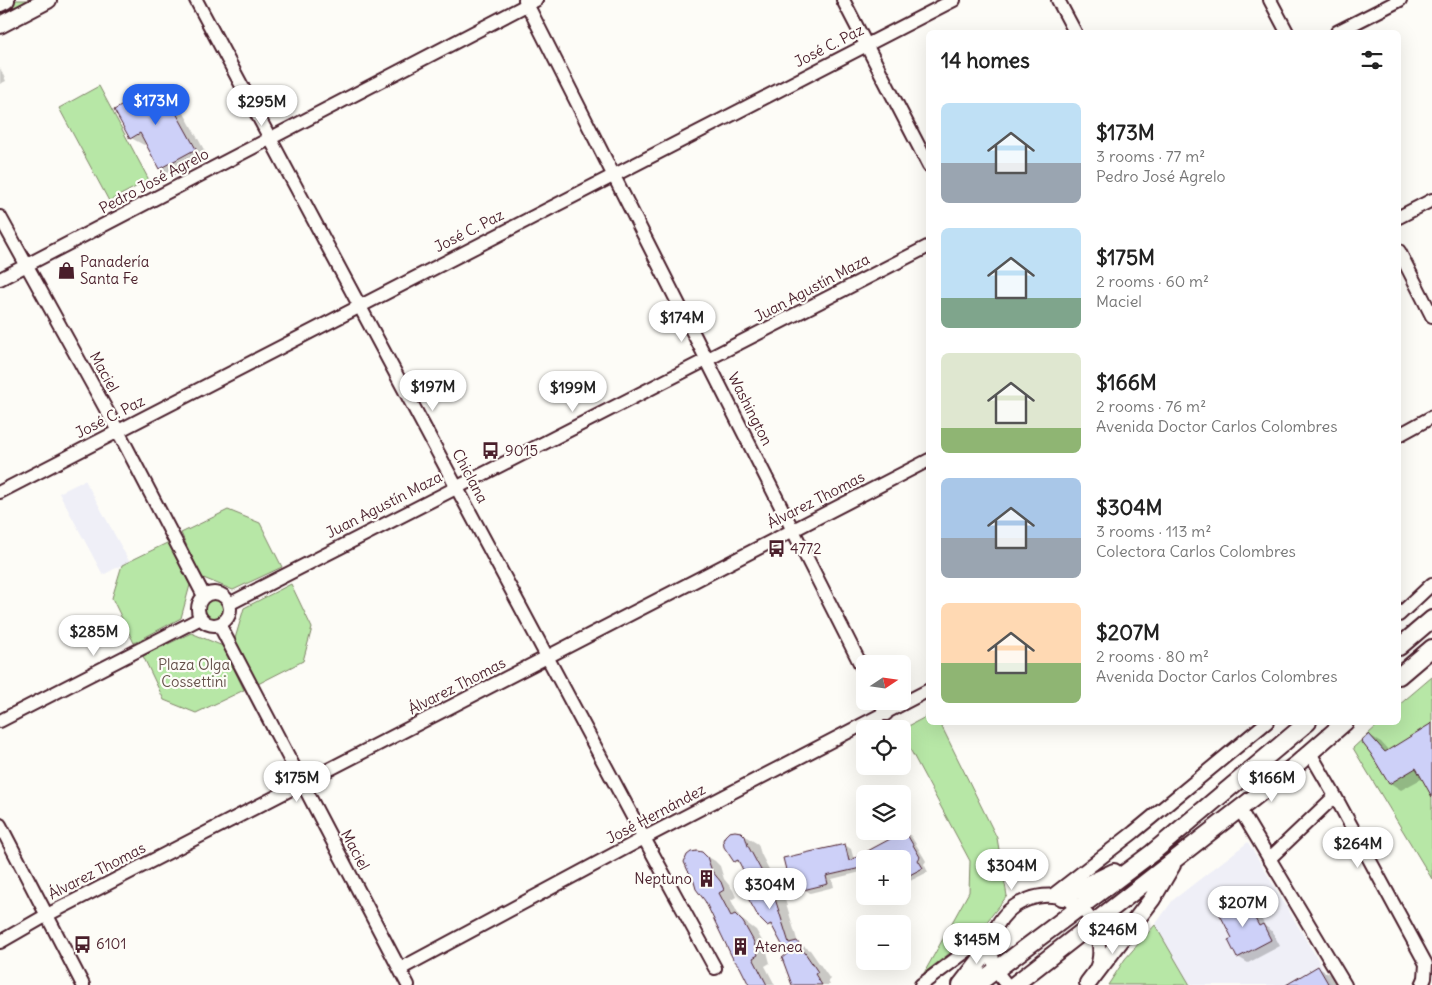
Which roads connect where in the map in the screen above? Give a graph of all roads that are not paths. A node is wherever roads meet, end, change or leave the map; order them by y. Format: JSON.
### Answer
{"nodes":[{"id":1,"x":6,"y":0,"type":"edge"},
{"id":2,"x":48,"y":0,"type":"edge"},
{"id":3,"x":196,"y":0,"type":"edge"},
{"id":4,"x":843,"y":0,"type":"edge"},
{"id":5,"x":954,"y":0,"type":"edge"},
{"id":6,"x":1058,"y":0,"type":"edge"},
{"id":7,"x":1270,"y":0,"type":"edge"},
{"id":8,"x":1400,"y":0,"type":"edge"},
{"id":9,"x":529,"y":2,"type":"edge"},
{"id":10,"x":0,"y":3,"type":"edge"},
{"id":11,"x":0,"y":25,"type":"edge"},
{"id":12,"x":1074,"y":30,"type":"edge"},
{"id":13,"x":1285,"y":30,"type":"edge"},
{"id":14,"x":1341,"y":30,"type":"edge"},
{"id":15,"x":867,"y":45,"type":"junction"},
{"id":16,"x":270,"y":138,"type":"junction"},
{"id":17,"x":926,"y":160,"type":"edge"},
{"id":18,"x":613,"y":176,"type":"junction"},
{"id":19,"x":1432,"y":200,"type":"edge"},
{"id":20,"x":1401,"y":216,"type":"edge"},
{"id":21,"x":0,"y":217,"type":"edge"},
{"id":22,"x":926,"y":248,"type":"edge"},
{"id":23,"x":1401,"y":255,"type":"edge"},
{"id":24,"x":26,"y":266,"type":"junction"},
{"id":25,"x":0,"y":280,"type":"edge"},
{"id":26,"x":360,"y":306,"type":"junction"},
{"id":27,"x":1432,"y":316,"type":"edge"},
{"id":28,"x":707,"y":361,"type":"junction"},
{"id":29,"x":1432,"y":417,"type":"edge"},
{"id":30,"x":118,"y":431,"type":"junction"},
{"id":31,"x":1401,"y":434,"type":"edge"},
{"id":32,"x":926,"y":462,"type":"edge"},
{"id":33,"x":457,"y":486,"type":"junction"},
{"id":34,"x":0,"y":492,"type":"edge"},
{"id":35,"x":793,"y":530,"type":"junction"},
{"id":36,"x":1432,"y":584,"type":"edge"},
{"id":37,"x":204,"y":596,"type":"junction"},
{"id":38,"x":229,"y":604,"type":"junction"},
{"id":39,"x":1401,"y":613,"type":"edge"},
{"id":40,"x":201,"y":618,"type":"junction"},
{"id":41,"x":1432,"y":619,"type":"edge"},
{"id":42,"x":219,"y":624,"type":"junction"},
{"id":43,"x":1401,"y":645,"type":"edge"},
{"id":44,"x":1432,"y":648,"type":"edge"},
{"id":45,"x":856,"y":655,"type":"edge"},
{"id":46,"x":547,"y":657,"type":"junction"},
{"id":47,"x":1401,"y":674,"type":"edge"},
{"id":48,"x":926,"y":692,"type":"edge"},
{"id":49,"x":884,"y":710,"type":"edge"},
{"id":50,"x":886,"y":714,"type":"junction"},
{"id":51,"x":0,"y":721,"type":"edge"},
{"id":52,"x":1263,"y":725,"type":"edge"},
{"id":53,"x":1304,"y":725,"type":"edge"},
{"id":54,"x":1342,"y":725,"type":"edge"},
{"id":55,"x":1310,"y":753,"type":"junction"},
{"id":56,"x":302,"y":784,"type":"junction"},
{"id":57,"x":1335,"y":796,"type":"junction"},
{"id":58,"x":1239,"y":808,"type":"junction"},
{"id":59,"x":0,"y":825,"type":"edge"},
{"id":60,"x":644,"y":838,"type":"junction"},
{"id":61,"x":1152,"y":853,"type":"junction"},
{"id":62,"x":1177,"y":856,"type":"junction"},
{"id":63,"x":1269,"y":859,"type":"junction"},
{"id":64,"x":1058,"y":896,"type":"junction"},
{"id":65,"x":1080,"y":907,"type":"junction"},
{"id":66,"x":47,"y":915,"type":"junction"},
{"id":67,"x":1093,"y":922,"type":"junction"},
{"id":68,"x":994,"y":937,"type":"junction"},
{"id":69,"x":0,"y":942,"type":"edge"},
{"id":70,"x":715,"y":968,"type":"dead end"},
{"id":71,"x":400,"y":969,"type":"junction"},
{"id":72,"x":996,"y":970,"type":"junction"},
{"id":73,"x":1087,"y":984,"type":"edge"},
{"id":74,"x":83,"y":985,"type":"edge"},
{"id":75,"x":408,"y":985,"type":"edge"},
{"id":76,"x":921,"y":985,"type":"edge"},
{"id":77,"x":961,"y":985,"type":"edge"},
{"id":78,"x":976,"y":985,"type":"edge"},
{"id":79,"x":1006,"y":985,"type":"edge"},
{"id":80,"x":1014,"y":985,"type":"edge"},
{"id":81,"x":1345,"y":985,"type":"edge"},
{"id":82,"x":1422,"y":985,"type":"edge"}],
"edges":[{"from":1,"to":10,"type":"main road"},
{"from":2,"to":11,"type":"main road"},
{"from":3,"to":16,"type":"street","name":"Chiclana"},
{"from":4,"to":15,"type":"street"},
{"from":5,"to":15,"type":"street","name":"José C. Paz"},
{"from":6,"to":12,"type":"street"},
{"from":7,"to":13,"type":"street"},
{"from":8,"to":14,"type":"street"},
{"from":9,"to":16,"type":"street","name":"Pedro José Agrelo"},
{"from":9,"to":18,"type":"street","name":"Washington"},
{"from":15,"to":17,"type":"street"},
{"from":15,"to":18,"type":"street","name":"José C. Paz"},
{"from":16,"to":24,"type":"street","name":"Pedro José Agrelo"},
{"from":16,"to":26,"type":"street","name":"Chiclana"},
{"from":18,"to":26,"type":"street","name":"José C. Paz"},
{"from":18,"to":28,"type":"street","name":"Washington"},
{"from":19,"to":20,"type":"street"},
{"from":21,"to":24,"type":"street","name":"Maciel"},
{"from":22,"to":28,"type":"street","name":"Juan Agustín Maza"},
{"from":23,"to":27,"type":"street"},
{"from":24,"to":25,"type":"street","name":"Pedro José Agrelo"},
{"from":24,"to":30,"type":"street","name":"Maciel"},
{"from":26,"to":30,"type":"street","name":"José C. Paz"},
{"from":26,"to":33,"type":"street","name":"Chiclana"},
{"from":28,"to":33,"type":"street","name":"Juan Agustín Maza"},
{"from":28,"to":35,"type":"street","name":"Washington"},
{"from":29,"to":31,"type":"street"},
{"from":30,"to":34,"type":"street","name":"José C. Paz"},
{"from":30,"to":37,"type":"street","name":"Maciel"},
{"from":32,"to":35,"type":"street","name":"Álvarez Thomas"},
{"from":33,"to":38,"type":"street","name":"Juan Agustín Maza"},
{"from":33,"to":46,"type":"street","name":"Chiclana"},
{"from":35,"to":45,"type":"street","name":"Washington"},
{"from":35,"to":46,"type":"street","name":"Álvarez Thomas"},
{"from":36,"to":39,"type":"street"},
{"from":37,"to":38,"type":"street"},
{"from":37,"to":40,"type":"street"},
{"from":38,"to":42,"type":"street"},
{"from":40,"to":42,"type":"street"},
{"from":40,"to":51,"type":"street"},
{"from":41,"to":43,"type":"main road"},
{"from":42,"to":56,"type":"street","name":"Maciel"},
{"from":44,"to":47,"type":"main road"},
{"from":46,"to":56,"type":"street","name":"Álvarez Thomas"},
{"from":46,"to":60,"type":"street","name":"Chiclana"},
{"from":48,"to":50,"type":"street","name":"José Hernández"},
{"from":49,"to":50,"type":"street"},
{"from":50,"to":60,"type":"street","name":"José Hernández"},
{"from":52,"to":64,"type":"street"},
{"from":53,"to":61,"type":"main road"},
{"from":54,"to":55,"type":"main road"},
{"from":55,"to":57,"type":"street"},
{"from":55,"to":58,"type":"main road"},
{"from":56,"to":66,"type":"street","name":"Álvarez Thomas"},
{"from":56,"to":71,"type":"street","name":"Maciel"},
{"from":57,"to":63,"type":"street"},
{"from":57,"to":82,"type":"street"},
{"from":58,"to":62,"type":"main road"},
{"from":58,"to":63,"type":"street"},
{"from":59,"to":66,"type":"street"},
{"from":60,"to":70,"type":"street","name":"Chiclana"},
{"from":60,"to":71,"type":"street","name":"José Hernández"},
{"from":61,"to":64,"type":"main road"},
{"from":61,"to":65,"type":"main road"},
{"from":62,"to":67,"type":"main road"},
{"from":62,"to":73,"type":"main road"},
{"from":63,"to":81,"type":"street"},
{"from":64,"to":65,"type":"street"},
{"from":64,"to":68,"type":"street"},
{"from":65,"to":67,"type":"street"},
{"from":65,"to":72,"type":"main road"},
{"from":66,"to":69,"type":"street","name":"Álvarez Thomas"},
{"from":66,"to":74,"type":"street"},
{"from":67,"to":73,"type":"street"},
{"from":67,"to":80,"type":"main road"},
{"from":68,"to":72,"type":"street"},
{"from":68,"to":76,"type":"street"},
{"from":68,"to":77,"type":"main road"},
{"from":71,"to":75,"type":"street","name":"Maciel"},
{"from":72,"to":78,"type":"main road"},
{"from":72,"to":79,"type":"street"}]}
